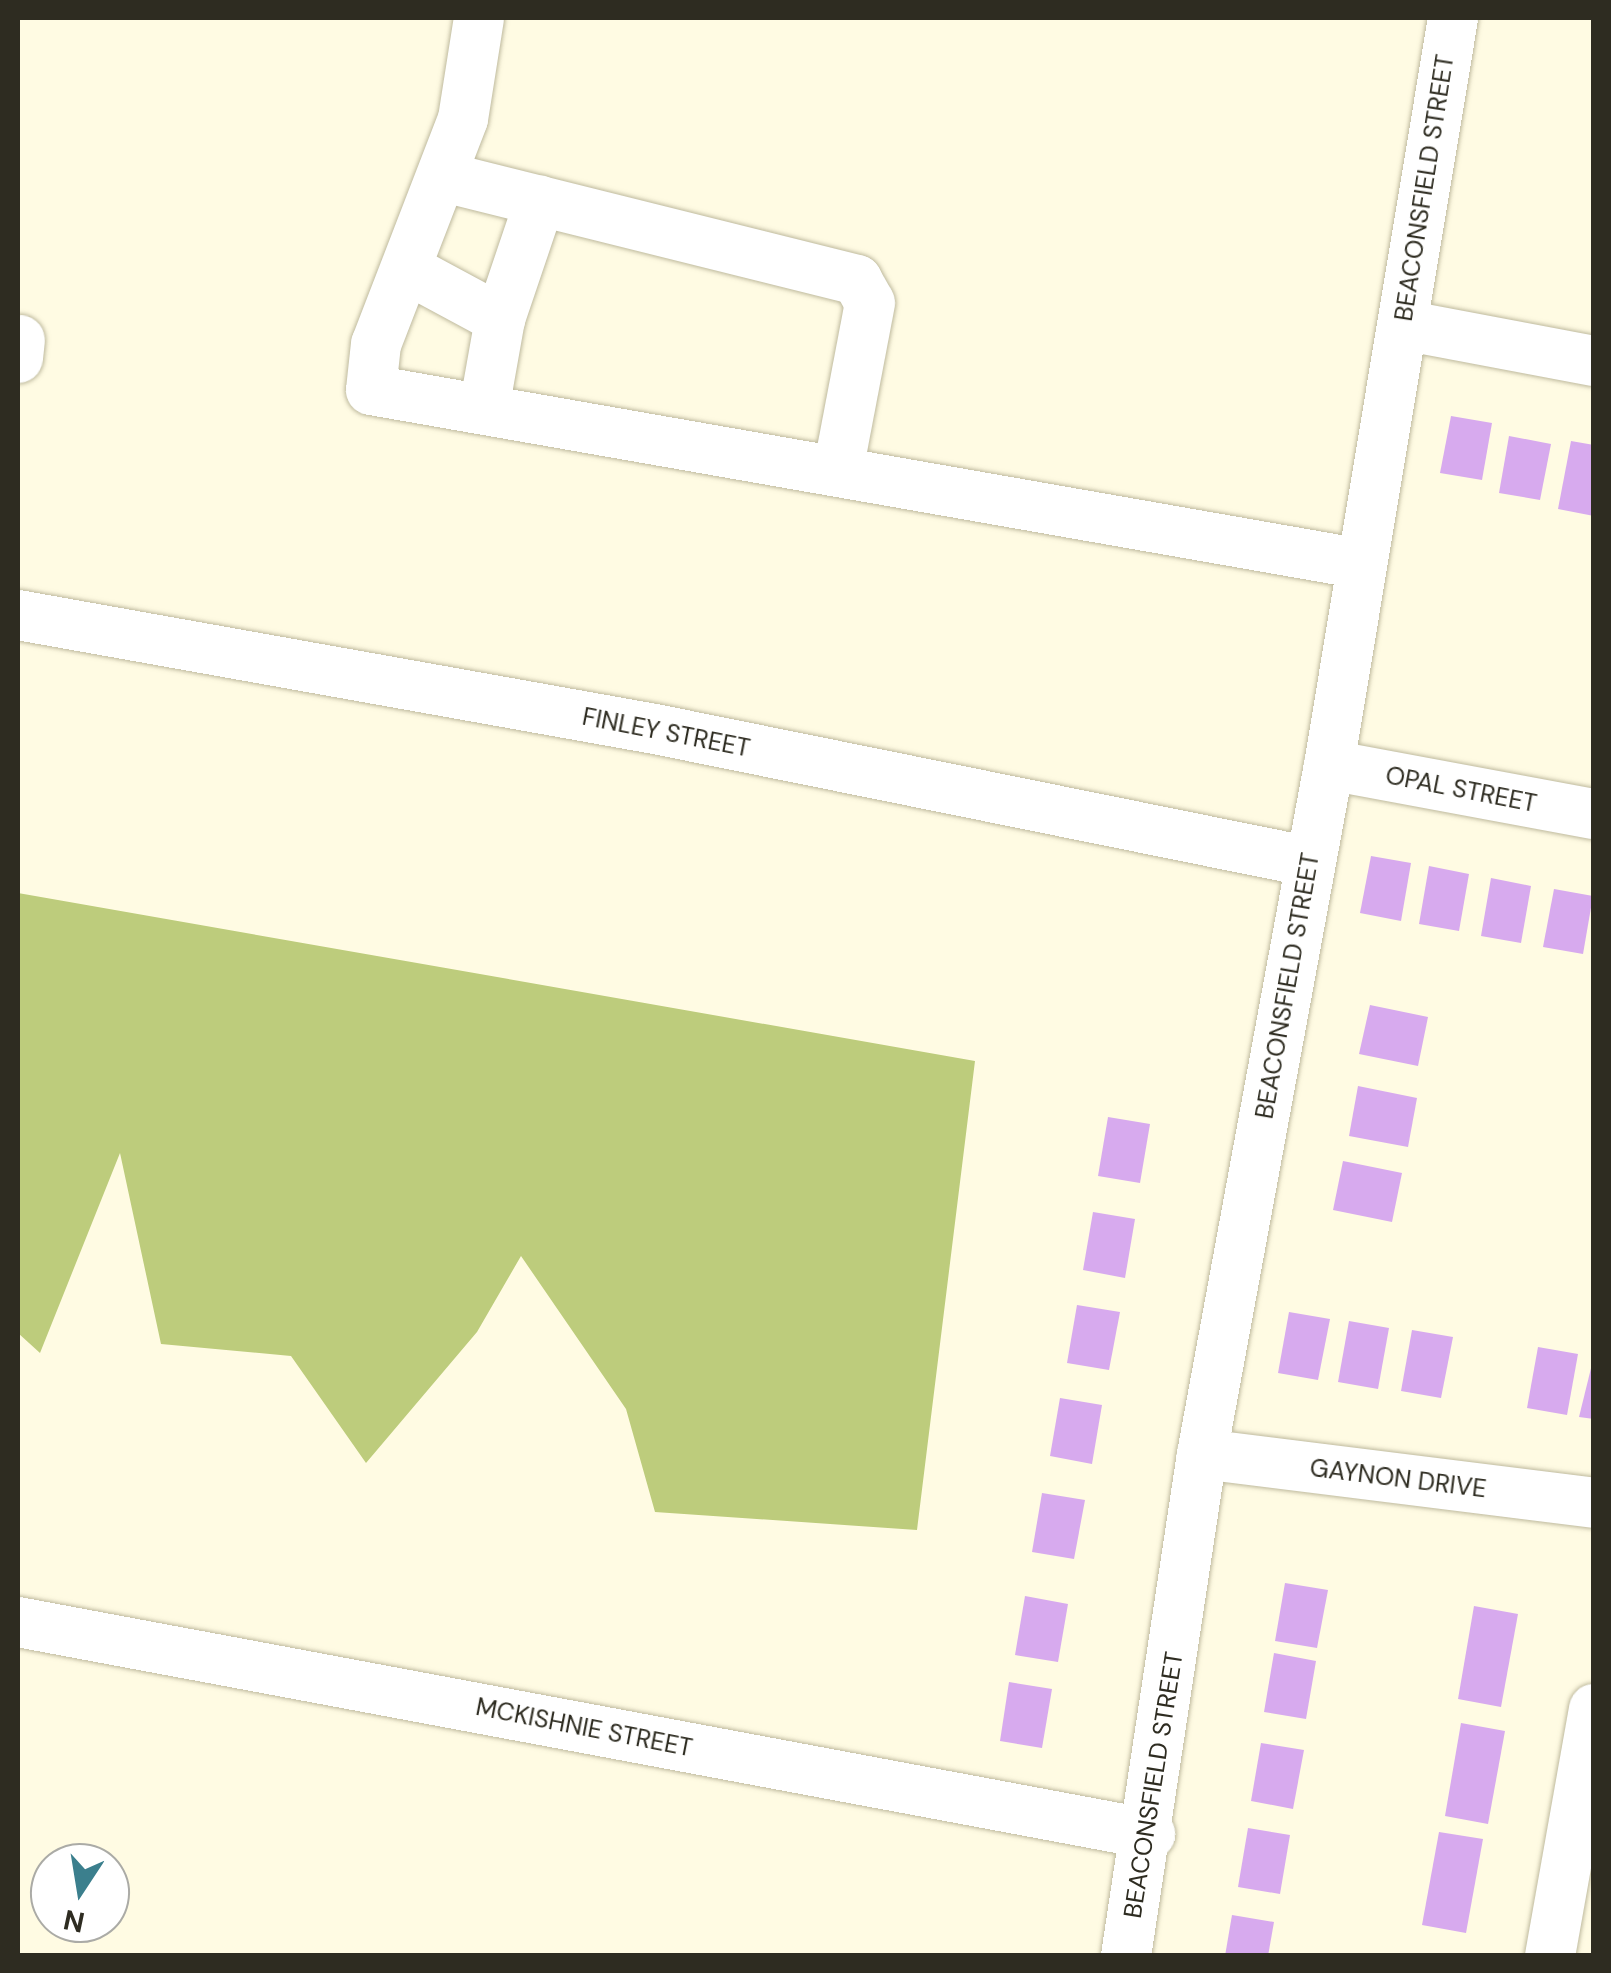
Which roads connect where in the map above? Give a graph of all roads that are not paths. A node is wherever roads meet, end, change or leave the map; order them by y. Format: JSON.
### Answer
{"nodes":[{"id":1,"x":479,"y":18,"type":"edge"},
{"id":2,"x":1452,"y":18,"type":"edge"},
{"id":3,"x":444,"y":177,"type":"junction"},
{"id":4,"x":540,"y":201,"type":"junction"},
{"id":5,"x":406,"y":270,"type":"junction"},
{"id":6,"x":500,"y":319,"type":"junction"},
{"id":7,"x":1403,"y":325,"type":"junction"},
{"id":8,"x":1594,"y":362,"type":"edge"},
{"id":9,"x":484,"y":409,"type":"junction"},
{"id":10,"x":838,"y":471,"type":"junction"},
{"id":11,"x":1362,"y":564,"type":"junction"},
{"id":12,"x":18,"y":615,"type":"edge"},
{"id":13,"x":1329,"y":766,"type":"junction"},
{"id":14,"x":1594,"y":814,"type":"edge"},
{"id":15,"x":1311,"y":862,"type":"junction"},
{"id":16,"x":1202,"y":1454,"type":"junction"},
{"id":17,"x":1594,"y":1503,"type":"edge"},
{"id":18,"x":18,"y":1622,"type":"edge"},
{"id":19,"x":1594,"y":1708,"type":"edge"},
{"id":20,"x":1150,"y":1834,"type":"junction"},
{"id":21,"x":1126,"y":1956,"type":"edge"},
{"id":22,"x":1550,"y":1956,"type":"edge"}],
"edges":[{"from":1,"to":3,"type":"street"},
{"from":2,"to":7,"type":"street","name":"BEACONSFIELD STREET"},
{"from":3,"to":4,"type":"street"},
{"from":3,"to":5,"type":"street"},
{"from":4,"to":6,"type":"street"},
{"from":4,"to":10,"type":"street"},
{"from":5,"to":6,"type":"street"},
{"from":5,"to":9,"type":"street"},
{"from":6,"to":9,"type":"street"},
{"from":7,"to":8,"type":"street"},
{"from":7,"to":11,"type":"street","name":"BEACONSFIELD STREET"},
{"from":9,"to":10,"type":"street"},
{"from":10,"to":11,"type":"street"},
{"from":11,"to":13,"type":"street","name":"BEACONSFIELD STREET"},
{"from":12,"to":15,"type":"street","name":"FINLEY STREET"},
{"from":13,"to":14,"type":"street","name":"OPAL STREET"},
{"from":13,"to":15,"type":"street","name":"BEACONSFIELD STREET"},
{"from":15,"to":16,"type":"street","name":"BEACONSFIELD STREET"},
{"from":16,"to":17,"type":"street","name":"GAYNON DRIVE"},
{"from":16,"to":20,"type":"street","name":"BEACONSFIELD STREET"},
{"from":18,"to":20,"type":"street","name":"MCKISHNIE STREET"},
{"from":19,"to":22,"type":"street"},
{"from":20,"to":21,"type":"street","name":"BEACONSFIELD STREET"}]}
